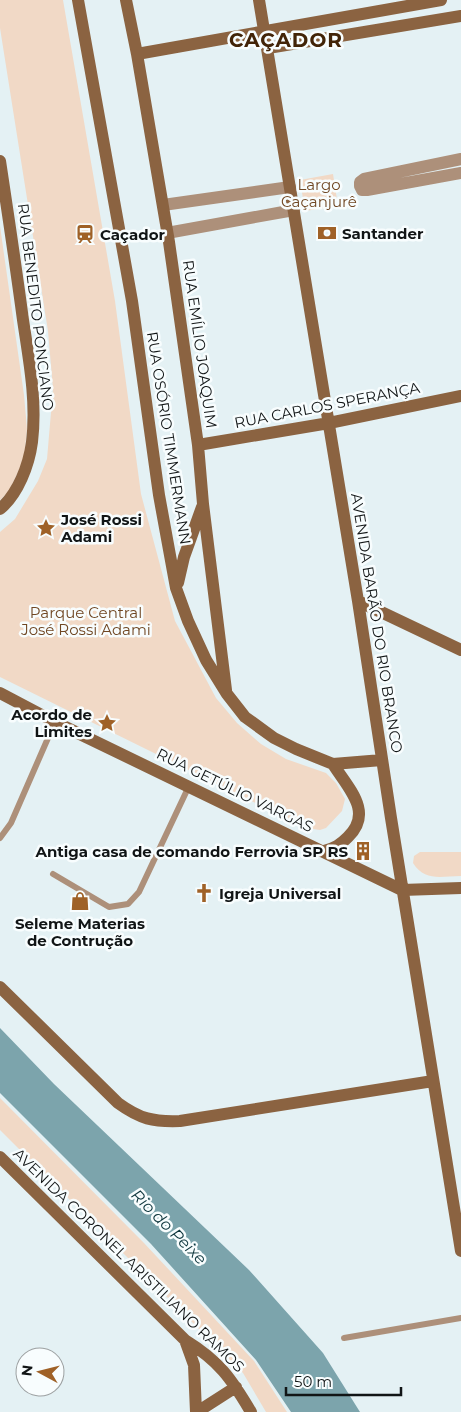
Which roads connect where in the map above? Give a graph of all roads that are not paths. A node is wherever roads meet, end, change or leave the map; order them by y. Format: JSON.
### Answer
{"nodes":[{"id":1,"x":78,"y":0,"type":"edge"},
{"id":2,"x":126,"y":0,"type":"edge"},
{"id":3,"x":259,"y":0,"type":"edge"},
{"id":4,"x":441,"y":0,"type":"edge"},
{"id":5,"x":365,"y":14,"type":"junction"},
{"id":6,"x":461,"y":16,"type":"edge"},
{"id":7,"x":265,"y":31,"type":"junction"},
{"id":8,"x":368,"y":32,"type":"junction"},
{"id":9,"x":268,"y":48,"type":"junction"},
{"id":10,"x":137,"y":54,"type":"junction"},
{"id":11,"x":461,"y":159,"type":"edge"},
{"id":12,"x":0,"y":161,"type":"edge"},
{"id":13,"x":461,"y":173,"type":"edge"},
{"id":14,"x":290,"y":187,"type":"junction"},
{"id":15,"x":163,"y":205,"type":"junction"},
{"id":16,"x":294,"y":210,"type":"junction"},
{"id":17,"x":167,"y":233,"type":"junction"},
{"id":18,"x":461,"y":396,"type":"edge"},
{"id":19,"x":329,"y":423,"type":"junction"},
{"id":20,"x":198,"y":445,"type":"junction"},
{"id":21,"x":203,"y":504,"type":"junction"},
{"id":22,"x":0,"y":509,"type":"edge"},
{"id":23,"x":176,"y":588,"type":"junction"},
{"id":24,"x":358,"y":601,"type":"junction"},
{"id":25,"x":461,"y":650,"type":"edge"},
{"id":26,"x":0,"y":694,"type":"edge"},
{"id":27,"x":227,"y":694,"type":"junction"},
{"id":28,"x":55,"y":722,"type":"junction"},
{"id":29,"x":382,"y":760,"type":"junction"},
{"id":30,"x":333,"y":764,"type":"junction"},
{"id":31,"x":189,"y":786,"type":"junction"},
{"id":32,"x":0,"y":838,"type":"edge"},
{"id":33,"x":324,"y":851,"type":"junction"},
{"id":34,"x":54,"y":874,"type":"dead end"},
{"id":35,"x":461,"y":888,"type":"edge"},
{"id":36,"x":402,"y":890,"type":"junction"},
{"id":37,"x":0,"y":987,"type":"edge"},
{"id":38,"x":433,"y":1081,"type":"junction"},
{"id":39,"x":0,"y":1157,"type":"edge"},
{"id":40,"x":461,"y":1251,"type":"edge"},
{"id":41,"x":461,"y":1318,"type":"edge"},
{"id":42,"x":344,"y":1338,"type":"dead end"},
{"id":43,"x":185,"y":1340,"type":"junction"},
{"id":44,"x":236,"y":1386,"type":"junction"},
{"id":45,"x":196,"y":1412,"type":"edge"},
{"id":46,"x":251,"y":1412,"type":"edge"}],
"edges":[{"from":1,"to":23,"type":"main road","name":"RUA OSÓRIO TIMMERMANN"},
{"from":2,"to":10,"type":"main road","name":"RUA EMÍLIO JOAQUIM"},
{"from":3,"to":7,"type":"main road","name":"AVENIDA BARÃO DO RIO BRANCO"},
{"from":4,"to":5,"type":"main road"},
{"from":5,"to":7,"type":"main road"},
{"from":5,"to":8,"type":"main road"},
{"from":6,"to":8,"type":"main road"},
{"from":7,"to":9,"type":"main road","name":"AVENIDA BARÃO DO RIO BRANCO"},
{"from":7,"to":10,"type":"main road"},
{"from":8,"to":9,"type":"main road"},
{"from":9,"to":14,"type":"main road","name":"AVENIDA BARÃO DO RIO BRANCO"},
{"from":10,"to":15,"type":"main road","name":"RUA EMÍLIO JOAQUIM"},
{"from":11,"to":13,"type":"street"},
{"from":12,"to":22,"type":"main road","name":"RUA BENEDITO PONCIANO"},
{"from":14,"to":15,"type":"street"},
{"from":14,"to":16,"type":"main road","name":"AVENIDA BARÃO DO RIO BRANCO"},
{"from":15,"to":17,"type":"main road","name":"RUA EMÍLIO JOAQUIM"},
{"from":16,"to":17,"type":"street"},
{"from":16,"to":19,"type":"main road","name":"AVENIDA BARÃO DO RIO BRANCO"},
{"from":17,"to":20,"type":"main road","name":"RUA EMÍLIO JOAQUIM"},
{"from":18,"to":19,"type":"main road","name":"RUA CARLOS SPERANÇA"},
{"from":19,"to":20,"type":"main road","name":"RUA CARLOS SPERANÇA"},
{"from":19,"to":24,"type":"main road","name":"AVENIDA BARÃO DO RIO BRANCO"},
{"from":20,"to":21,"type":"main road","name":"RUA EMÍLIO JOAQUIM"},
{"from":21,"to":23,"type":"main road"},
{"from":21,"to":27,"type":"main road","name":"RUA EMÍLIO JOAQUIM"},
{"from":23,"to":27,"type":"main road","name":"RUA OSÓRIO TIMMERMANN"},
{"from":24,"to":25,"type":"main road"},
{"from":24,"to":29,"type":"main road","name":"AVENIDA BARÃO DO RIO BRANCO"},
{"from":26,"to":28,"type":"main road","name":"RUA GETÚLIO VARGAS"},
{"from":27,"to":30,"type":"main road","name":"RUA OSÓRIO TIMMERMANN"},
{"from":28,"to":31,"type":"main road","name":"RUA GETÚLIO VARGAS"},
{"from":28,"to":32,"type":"lane"},
{"from":29,"to":30,"type":"main road","name":"RUA OSÓRIO TIMMERMANN"},
{"from":29,"to":36,"type":"main road","name":"AVENIDA BARÃO DO RIO BRANCO"},
{"from":30,"to":33,"type":"main road"},
{"from":31,"to":33,"type":"main road","name":"RUA GETÚLIO VARGAS"},
{"from":31,"to":34,"type":"lane"},
{"from":33,"to":36,"type":"main road","name":"RUA GETÚLIO VARGAS"},
{"from":35,"to":36,"type":"main road","name":"RUA GETÚLIO VARGAS"},
{"from":36,"to":38,"type":"main road","name":"AVENIDA BARÃO DO RIO BRANCO"},
{"from":37,"to":38,"type":"main road"},
{"from":38,"to":40,"type":"main road","name":"AVENIDA BARÃO DO RIO BRANCO"},
{"from":39,"to":43,"type":"main road","name":"AVENIDA CORONEL ARISTILIANO RAMOS"},
{"from":41,"to":42,"type":"lane"},
{"from":43,"to":44,"type":"main road","name":"AVENIDA CORONEL ARISTILIANO RAMOS"},
{"from":43,"to":45,"type":"main road"},
{"from":44,"to":45,"type":"main road"},
{"from":44,"to":46,"type":"main road","name":"AVENIDA CORONEL ARISTILIANO RAMOS"}]}
